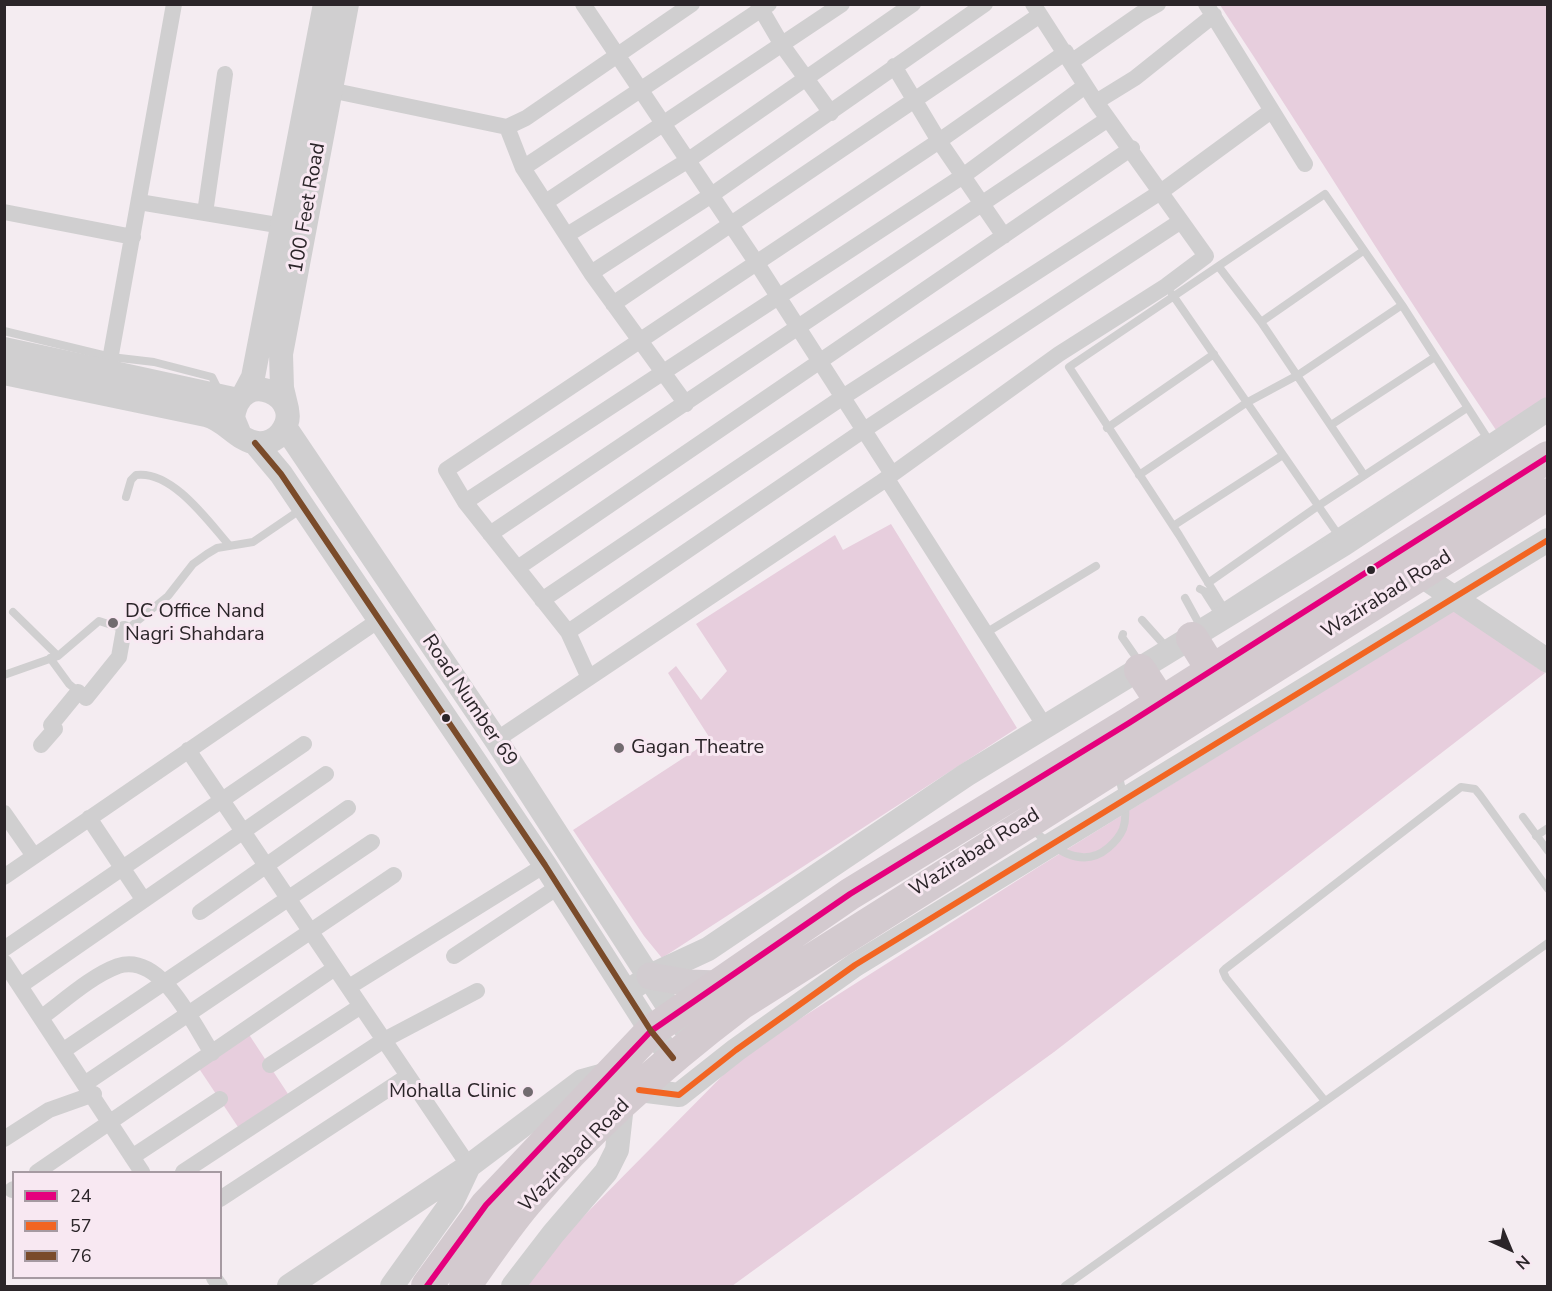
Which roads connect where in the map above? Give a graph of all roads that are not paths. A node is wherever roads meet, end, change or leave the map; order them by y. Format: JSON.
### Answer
{"nodes":[{"id":1,"x":174,"y":4,"type":"edge"},
{"id":2,"x":325,"y":4,"type":"edge"},
{"id":3,"x":347,"y":4,"type":"edge"},
{"id":4,"x":583,"y":4,"type":"edge"},
{"id":5,"x":692,"y":4,"type":"edge"},
{"id":6,"x":842,"y":4,"type":"edge"},
{"id":7,"x":912,"y":4,"type":"edge"},
{"id":8,"x":985,"y":4,"type":"edge"},
{"id":9,"x":1158,"y":4,"type":"edge"},
{"id":10,"x":763,"y":6,"type":"edge"},
{"id":11,"x":1037,"y":10,"type":"edge"},
{"id":12,"x":1210,"y":10,"type":"edge"},
{"id":13,"x":782,"y":45,"type":"junction"},
{"id":14,"x":616,"y":55,"type":"junction"},
{"id":15,"x":1069,"y":57,"type":"junction"},
{"id":16,"x":894,"y":66,"type":"junction"},
{"id":17,"x":225,"y":74,"type":"dead end"},
{"id":18,"x":807,"y":76,"type":"junction"},
{"id":19,"x":1085,"y":86,"type":"junction"},
{"id":20,"x":330,"y":90,"type":"junction"},
{"id":21,"x":640,"y":90,"type":"junction"},
{"id":22,"x":914,"y":100,"type":"junction"},
{"id":23,"x":1096,"y":102,"type":"junction"},
{"id":24,"x":1271,"y":111,"type":"junction"},
{"id":25,"x":831,"y":112,"type":"junction"},
{"id":26,"x":1108,"y":119,"type":"junction"},
{"id":27,"x":663,"y":126,"type":"junction"},
{"id":28,"x":507,"y":127,"type":"junction"},
{"id":29,"x":939,"y":141,"type":"junction"},
{"id":30,"x":1132,"y":148,"type":"junction"},
{"id":31,"x":687,"y":161,"type":"junction"},
{"id":32,"x":1305,"y":164,"type":"dead end"},
{"id":33,"x":523,"y":168,"type":"junction"},
{"id":34,"x":963,"y":176,"type":"junction"},
{"id":35,"x":1162,"y":191,"type":"junction"},
{"id":36,"x":710,"y":196,"type":"junction"},
{"id":37,"x":139,"y":201,"type":"junction"},
{"id":38,"x":546,"y":202,"type":"junction"},
{"id":39,"x":982,"y":204,"type":"junction"},
{"id":40,"x":4,"y":212,"type":"edge"},
{"id":41,"x":205,"y":213,"type":"junction"},
{"id":42,"x":1181,"y":221,"type":"junction"},
{"id":43,"x":729,"y":223,"type":"junction"},
{"id":44,"x":283,"y":226,"type":"junction"},
{"id":45,"x":567,"y":235,"type":"junction"},
{"id":46,"x":1004,"y":236,"type":"junction"},
{"id":47,"x":133,"y":237,"type":"junction"},
{"id":48,"x":1363,"y":251,"type":"junction"},
{"id":49,"x":756,"y":262,"type":"junction"},
{"id":50,"x":1219,"y":267,"type":"junction"},
{"id":51,"x":591,"y":273,"type":"junction"},
{"id":52,"x":1170,"y":292,"type":"junction"},
{"id":53,"x":777,"y":296,"type":"junction"},
{"id":54,"x":613,"y":304,"type":"junction"},
{"id":55,"x":1402,"y":305,"type":"junction"},
{"id":56,"x":1261,"y":322,"type":"junction"},
{"id":57,"x":799,"y":328,"type":"junction"},
{"id":58,"x":4,"y":331,"type":"edge"},
{"id":59,"x":640,"y":340,"type":"junction"},
{"id":60,"x":4,"y":349,"type":"edge"},
{"id":61,"x":1214,"y":354,"type":"junction"},
{"id":62,"x":1435,"y":357,"type":"junction"},
{"id":63,"x":820,"y":361,"type":"junction"},
{"id":64,"x":110,"y":364,"type":"junction"},
{"id":65,"x":663,"y":372,"type":"junction"},
{"id":66,"x":4,"y":373,"type":"edge"},
{"id":67,"x":1298,"y":375,"type":"junction"},
{"id":68,"x":235,"y":397,"type":"junction"},
{"id":69,"x":843,"y":397,"type":"junction"},
{"id":70,"x":1246,"y":403,"type":"junction"},
{"id":71,"x":686,"y":404,"type":"junction"},
{"id":72,"x":1467,"y":408,"type":"junction"},
{"id":73,"x":1548,"y":409,"type":"edge"},
{"id":74,"x":286,"y":420,"type":"junction"},
{"id":75,"x":1331,"y":425,"type":"junction"},
{"id":76,"x":1107,"y":428,"type":"junction"},
{"id":77,"x":864,"y":430,"type":"junction"},
{"id":78,"x":248,"y":439,"type":"junction"},
{"id":79,"x":1283,"y":455,"type":"junction"},
{"id":80,"x":1548,"y":457,"type":"edge"},
{"id":81,"x":1138,"y":475,"type":"junction"},
{"id":82,"x":1364,"y":475,"type":"junction"},
{"id":83,"x":890,"y":476,"type":"junction"},
{"id":84,"x":1548,"y":494,"type":"edge"},
{"id":85,"x":126,"y":497,"type":"dead end"},
{"id":86,"x":465,"y":502,"type":"junction"},
{"id":87,"x":1318,"y":506,"type":"junction"},
{"id":88,"x":303,"y":507,"type":"junction"},
{"id":89,"x":1173,"y":526,"type":"junction"},
{"id":90,"x":1337,"y":533,"type":"junction"},
{"id":91,"x":490,"y":534,"type":"junction"},
{"id":92,"x":1548,"y":540,"type":"edge"},
{"id":93,"x":229,"y":545,"type":"junction"},
{"id":94,"x":1096,"y":566,"type":"dead end"},
{"id":95,"x":519,"y":567,"type":"junction"},
{"id":96,"x":1419,"y":574,"type":"junction"},
{"id":97,"x":1208,"y":583,"type":"junction"},
{"id":98,"x":1200,"y":589,"type":"dead end"},
{"id":99,"x":1455,"y":597,"type":"junction"},
{"id":100,"x":1185,"y":598,"type":"dead end"},
{"id":101,"x":542,"y":600,"type":"junction"},
{"id":102,"x":13,"y":612,"type":"dead end"},
{"id":103,"x":379,"y":620,"type":"junction"},
{"id":104,"x":1142,"y":620,"type":"dead end"},
{"id":105,"x":124,"y":630,"type":"junction"},
{"id":106,"x":568,"y":632,"type":"junction"},
{"id":107,"x":1123,"y":634,"type":"dead end"},
{"id":108,"x":984,"y":635,"type":"junction"},
{"id":109,"x":1197,"y":635,"type":"junction"},
{"id":110,"x":54,"y":657,"type":"junction"},
{"id":111,"x":1548,"y":661,"type":"edge"},
{"id":112,"x":1141,"y":669,"type":"junction"},
{"id":113,"x":1212,"y":670,"type":"junction"},
{"id":114,"x":4,"y":675,"type":"edge"},
{"id":115,"x":589,"y":678,"type":"junction"},
{"id":116,"x":82,"y":695,"type":"junction"},
{"id":117,"x":1161,"y":702,"type":"junction"},
{"id":118,"x":1046,"y":728,"type":"junction"},
{"id":119,"x":496,"y":740,"type":"junction"},
{"id":120,"x":304,"y":744,"type":"dead end"},
{"id":121,"x":41,"y":745,"type":"dead end"},
{"id":122,"x":188,"y":750,"type":"junction"},
{"id":123,"x":1117,"y":764,"type":"junction"},
{"id":124,"x":326,"y":774,"type":"dead end"},
{"id":125,"x":221,"y":799,"type":"junction"},
{"id":126,"x":1124,"y":801,"type":"junction"},
{"id":127,"x":348,"y":808,"type":"dead end"},
{"id":128,"x":4,"y":813,"type":"edge"},
{"id":129,"x":1523,"y":817,"type":"dead end"},
{"id":130,"x":89,"y":818,"type":"junction"},
{"id":131,"x":1025,"y":822,"type":"junction"},
{"id":132,"x":1548,"y":828,"type":"edge"},
{"id":133,"x":243,"y":831,"type":"junction"},
{"id":134,"x":1536,"y":836,"type":"junction"},
{"id":135,"x":372,"y":842,"type":"dead end"},
{"id":136,"x":1050,"y":846,"type":"junction"},
{"id":137,"x":1548,"y":850,"type":"edge"},
{"id":138,"x":34,"y":856,"type":"junction"},
{"id":139,"x":545,"y":865,"type":"junction"},
{"id":140,"x":121,"y":866,"type":"junction"},
{"id":141,"x":266,"y":866,"type":"junction"},
{"id":142,"x":394,"y":875,"type":"dead end"},
{"id":143,"x":4,"y":877,"type":"edge"},
{"id":144,"x":558,"y":887,"type":"junction"},
{"id":145,"x":1548,"y":889,"type":"edge"},
{"id":146,"x":288,"y":898,"type":"junction"},
{"id":147,"x":144,"y":899,"type":"junction"},
{"id":148,"x":200,"y":912,"type":"dead end"},
{"id":149,"x":311,"y":932,"type":"junction"},
{"id":150,"x":1548,"y":943,"type":"edge"},
{"id":151,"x":4,"y":949,"type":"edge"},
{"id":152,"x":454,"y":956,"type":"dead end"},
{"id":153,"x":4,"y":962,"type":"edge"},
{"id":154,"x":335,"y":968,"type":"junction"},
{"id":155,"x":650,"y":976,"type":"junction"},
{"id":156,"x":166,"y":981,"type":"junction"},
{"id":157,"x":718,"y":984,"type":"junction"},
{"id":158,"x":20,"y":986,"type":"junction"},
{"id":159,"x":349,"y":987,"type":"junction"},
{"id":160,"x":477,"y":991,"type":"dead end"},
{"id":161,"x":627,"y":992,"type":"junction"},
{"id":162,"x":360,"y":1006,"type":"junction"},
{"id":163,"x":187,"y":1014,"type":"junction"},
{"id":164,"x":42,"y":1017,"type":"junction"},
{"id":165,"x":662,"y":1023,"type":"junction"},
{"id":166,"x":384,"y":1040,"type":"junction"},
{"id":167,"x":684,"y":1048,"type":"junction"},
{"id":168,"x":64,"y":1050,"type":"junction"},
{"id":169,"x":212,"y":1053,"type":"junction"},
{"id":170,"x":270,"y":1065,"type":"dead end"},
{"id":171,"x":612,"y":1073,"type":"junction"},
{"id":172,"x":408,"y":1076,"type":"junction"},
{"id":173,"x":90,"y":1089,"type":"junction"},
{"id":174,"x":630,"y":1098,"type":"junction"},
{"id":175,"x":220,"y":1099,"type":"dead end"},
{"id":176,"x":1325,"y":1101,"type":"junction"},
{"id":177,"x":110,"y":1121,"type":"junction"},
{"id":178,"x":4,"y":1139,"type":"edge"},
{"id":179,"x":132,"y":1156,"type":"junction"},
{"id":180,"x":469,"y":1166,"type":"junction"},
{"id":181,"x":40,"y":1171,"type":"edge"},
{"id":182,"x":141,"y":1171,"type":"edge"},
{"id":183,"x":186,"y":1171,"type":"edge"},
{"id":184,"x":222,"y":1199,"type":"edge"},
{"id":185,"x":289,"y":1287,"type":"edge"},
{"id":186,"x":392,"y":1287,"type":"edge"},
{"id":187,"x":428,"y":1287,"type":"edge"},
{"id":188,"x":465,"y":1287,"type":"edge"},
{"id":189,"x":513,"y":1287,"type":"edge"},
{"id":190,"x":1065,"y":1287,"type":"edge"}],
"edges":[{"from":1,"to":37,"type":"street"},
{"from":2,"to":44,"type":"street","name":"100 Feet Road"},
{"from":3,"to":20,"type":"street","name":"100 Feet Road"},
{"from":4,"to":14,"type":"street"},
{"from":5,"to":14,"type":"street"},
{"from":6,"to":13,"type":"street"},
{"from":7,"to":18,"type":"street"},
{"from":8,"to":16,"type":"street"},
{"from":9,"to":15,"type":"street"},
{"from":10,"to":13,"type":"street"},
{"from":10,"to":21,"type":"street"},
{"from":11,"to":15,"type":"street"},
{"from":11,"to":22,"type":"street"},
{"from":12,"to":23,"type":"street"},
{"from":12,"to":24,"type":"street"},
{"from":13,"to":18,"type":"street"},
{"from":13,"to":27,"type":"street"},
{"from":14,"to":21,"type":"street"},
{"from":14,"to":28,"type":"street"},
{"from":15,"to":19,"type":"street"},
{"from":15,"to":29,"type":"street"},
{"from":16,"to":22,"type":"street"},
{"from":16,"to":25,"type":"street"},
{"from":17,"to":41,"type":"street"},
{"from":18,"to":25,"type":"street"},
{"from":18,"to":31,"type":"street"},
{"from":19,"to":23,"type":"street"},
{"from":19,"to":34,"type":"street"},
{"from":20,"to":28,"type":"street"},
{"from":20,"to":74,"type":"street","name":"100 Feet Road"},
{"from":21,"to":27,"type":"street"},
{"from":21,"to":33,"type":"street"},
{"from":22,"to":29,"type":"street"},
{"from":22,"to":43,"type":"street"},
{"from":23,"to":26,"type":"street"},
{"from":24,"to":32,"type":"street"},
{"from":24,"to":35,"type":"street"},
{"from":25,"to":36,"type":"street"},
{"from":26,"to":30,"type":"street"},
{"from":26,"to":39,"type":"street"},
{"from":27,"to":31,"type":"street"},
{"from":27,"to":38,"type":"street"},
{"from":28,"to":33,"type":"street"},
{"from":29,"to":34,"type":"street"},
{"from":29,"to":49,"type":"street"},
{"from":30,"to":35,"type":"street"},
{"from":30,"to":46,"type":"street"},
{"from":31,"to":36,"type":"street"},
{"from":31,"to":45,"type":"street"},
{"from":33,"to":38,"type":"street"},
{"from":34,"to":39,"type":"street"},
{"from":34,"to":53,"type":"street"},
{"from":35,"to":42,"type":"street"},
{"from":35,"to":69,"type":"street"},
{"from":36,"to":43,"type":"street"},
{"from":36,"to":51,"type":"street"},
{"from":37,"to":41,"type":"street"},
{"from":37,"to":47,"type":"street"},
{"from":38,"to":45,"type":"street"},
{"from":39,"to":46,"type":"street"},
{"from":39,"to":57,"type":"street"},
{"from":40,"to":47,"type":"street"},
{"from":41,"to":44,"type":"street"},
{"from":42,"to":52,"type":"street"},
{"from":42,"to":77,"type":"street"},
{"from":43,"to":49,"type":"street"},
{"from":43,"to":54,"type":"street"},
{"from":44,"to":68,"type":"street","name":"100 Feet Road"},
{"from":45,"to":51,"type":"street"},
{"from":46,"to":63,"type":"street"},
{"from":47,"to":64,"type":"street"},
{"from":48,"to":50,"type":"lane"},
{"from":48,"to":55,"type":"lane"},
{"from":48,"to":56,"type":"lane"},
{"from":49,"to":53,"type":"street"},
{"from":49,"to":59,"type":"street"},
{"from":50,"to":52,"type":"lane"},
{"from":50,"to":56,"type":"lane"},
{"from":51,"to":54,"type":"street"},
{"from":52,"to":61,"type":"lane"},
{"from":52,"to":76,"type":"lane"},
{"from":52,"to":83,"type":"street"},
{"from":53,"to":57,"type":"street"},
{"from":53,"to":65,"type":"street"},
{"from":54,"to":59,"type":"street"},
{"from":55,"to":62,"type":"lane"},
{"from":55,"to":67,"type":"lane"},
{"from":56,"to":67,"type":"lane"},
{"from":57,"to":63,"type":"street"},
{"from":57,"to":71,"type":"street"},
{"from":58,"to":64,"type":"lane"},
{"from":59,"to":65,"type":"street"},
{"from":59,"to":86,"type":"street"},
{"from":60,"to":64,"type":"street"},
{"from":61,"to":70,"type":"lane"},
{"from":61,"to":76,"type":"lane"},
{"from":62,"to":72,"type":"lane"},
{"from":62,"to":75,"type":"lane"},
{"from":63,"to":69,"type":"street"},
{"from":63,"to":95,"type":"street"},
{"from":64,"to":68,"type":"street"},
{"from":65,"to":71,"type":"street"},
{"from":65,"to":86,"type":"street"},
{"from":66,"to":78,"type":"street"},
{"from":67,"to":70,"type":"lane"},
{"from":67,"to":75,"type":"lane"},
{"from":68,"to":74,"type":"street"},
{"from":68,"to":78,"type":"street"},
{"from":69,"to":77,"type":"street"},
{"from":69,"to":101,"type":"street"},
{"from":70,"to":79,"type":"lane"},
{"from":70,"to":81,"type":"lane"},
{"from":71,"to":91,"type":"street"},
{"from":72,"to":82,"type":"lane"},
{"from":72,"to":90,"type":"lane"},
{"from":73,"to":109,"type":"street"},
{"from":74,"to":78,"type":"street"},
{"from":74,"to":119,"type":"street","name":"Road Number 69"},
{"from":75,"to":82,"type":"lane"},
{"from":76,"to":81,"type":"lane"},
{"from":77,"to":83,"type":"street"},
{"from":77,"to":106,"type":"street"},
{"from":78,"to":88,"type":"street","name":"Road Number 69"},
{"from":79,"to":87,"type":"lane"},
{"from":79,"to":89,"type":"lane"},
{"from":80,"to":113,"type":"highway","name":"Wazirabad Road"},
{"from":81,"to":89,"type":"lane"},
{"from":82,"to":87,"type":"lane"},
{"from":83,"to":108,"type":"street"},
{"from":83,"to":115,"type":"street"},
{"from":84,"to":96,"type":"highway","name":"Wazirabad Road"},
{"from":85,"to":93,"type":"lane"},
{"from":86,"to":91,"type":"street"},
{"from":87,"to":90,"type":"lane"},
{"from":87,"to":97,"type":"lane"},
{"from":88,"to":93,"type":"lane"},
{"from":88,"to":103,"type":"street","name":"Road Number 69"},
{"from":89,"to":97,"type":"lane"},
{"from":90,"to":97,"type":"lane"},
{"from":91,"to":95,"type":"street"},
{"from":92,"to":99,"type":"street"},
{"from":93,"to":105,"type":"lane"},
{"from":94,"to":108,"type":"lane"},
{"from":95,"to":101,"type":"street"},
{"from":96,"to":99,"type":"street"},
{"from":96,"to":123,"type":"highway","name":"Wazirabad Road"},
{"from":98,"to":109,"type":"lane"},
{"from":99,"to":111,"type":"street"},
{"from":99,"to":126,"type":"street"},
{"from":100,"to":109,"type":"lane"},
{"from":101,"to":106,"type":"street"},
{"from":102,"to":110,"type":"lane"},
{"from":103,"to":122,"type":"street"},
{"from":103,"to":139,"type":"street","name":"Road Number 69"},
{"from":104,"to":109,"type":"lane"},
{"from":105,"to":110,"type":"lane"},
{"from":105,"to":116,"type":"street"},
{"from":106,"to":115,"type":"street"},
{"from":107,"to":112,"type":"lane"},
{"from":108,"to":118,"type":"street"},
{"from":109,"to":112,"type":"street"},
{"from":109,"to":113,"type":"highway"},
{"from":110,"to":114,"type":"lane"},
{"from":110,"to":116,"type":"lane"},
{"from":112,"to":117,"type":"highway"},
{"from":112,"to":118,"type":"street"},
{"from":113,"to":117,"type":"highway","name":"Wazirabad Road"},
{"from":115,"to":119,"type":"street"},
{"from":116,"to":121,"type":"street"},
{"from":117,"to":157,"type":"highway","name":"Wazirabad Road"},
{"from":118,"to":155,"type":"street"},
{"from":119,"to":155,"type":"street","name":"Road Number 69"},
{"from":120,"to":125,"type":"street"},
{"from":122,"to":125,"type":"street"},
{"from":122,"to":130,"type":"street"},
{"from":123,"to":126,"type":"lane"},
{"from":123,"to":131,"type":"highway","name":"Wazirabad Road"},
{"from":124,"to":133,"type":"street"},
{"from":125,"to":133,"type":"street"},
{"from":125,"to":140,"type":"street"},
{"from":126,"to":136,"type":"street"},
{"from":126,"to":136,"type":"lane"},
{"from":127,"to":141,"type":"street"},
{"from":128,"to":138,"type":"street"},
{"from":129,"to":134,"type":"lane"},
{"from":130,"to":138,"type":"street"},
{"from":130,"to":140,"type":"street"},
{"from":131,"to":136,"type":"lane"},
{"from":131,"to":167,"type":"highway","name":"Wazirabad Road"},
{"from":132,"to":134,"type":"lane"},
{"from":133,"to":141,"type":"street"},
{"from":133,"to":147,"type":"street"},
{"from":134,"to":137,"type":"lane"},
{"from":135,"to":146,"type":"street"},
{"from":136,"to":174,"type":"street"},
{"from":138,"to":143,"type":"street"},
{"from":139,"to":144,"type":"street","name":"Road Number 69"},
{"from":139,"to":159,"type":"street"},
{"from":140,"to":147,"type":"street"},
{"from":140,"to":151,"type":"street"},
{"from":141,"to":146,"type":"street"},
{"from":141,"to":148,"type":"street"},
{"from":142,"to":149,"type":"street"},
{"from":144,"to":152,"type":"street"},
{"from":144,"to":161,"type":"street","name":"Road Number 69"},
{"from":145,"to":176,"type":"lane"},
{"from":146,"to":149,"type":"street"},
{"from":146,"to":156,"type":"street"},
{"from":147,"to":158,"type":"street"},
{"from":149,"to":154,"type":"street"},
{"from":149,"to":163,"type":"street"},
{"from":150,"to":176,"type":"lane"},
{"from":153,"to":158,"type":"street"},
{"from":154,"to":159,"type":"street"},
{"from":154,"to":169,"type":"street"},
{"from":155,"to":157,"type":"main road"},
{"from":155,"to":161,"type":"street"},
{"from":155,"to":165,"type":"street","name":"Road Number 69"},
{"from":156,"to":163,"type":"street"},
{"from":156,"to":164,"type":"street"},
{"from":156,"to":168,"type":"street"},
{"from":157,"to":165,"type":"highway","name":"Wazirabad Road"},
{"from":158,"to":164,"type":"street"},
{"from":159,"to":162,"type":"street"},
{"from":160,"to":166,"type":"street"},
{"from":161,"to":165,"type":"street","name":"Road Number 69"},
{"from":162,"to":166,"type":"street"},
{"from":162,"to":170,"type":"street"},
{"from":163,"to":169,"type":"street"},
{"from":163,"to":173,"type":"street"},
{"from":164,"to":168,"type":"street"},
{"from":165,"to":167,"type":"street"},
{"from":165,"to":171,"type":"highway","name":"Wazirabad Road"},
{"from":166,"to":172,"type":"street"},
{"from":166,"to":183,"type":"street"},
{"from":167,"to":174,"type":"highway","name":"Wazirabad Road"},
{"from":168,"to":173,"type":"street"},
{"from":169,"to":177,"type":"street"},
{"from":171,"to":180,"type":"street"},
{"from":171,"to":187,"type":"highway","name":"Wazirabad Road"},
{"from":172,"to":180,"type":"street"},
{"from":172,"to":184,"type":"street"},
{"from":173,"to":177,"type":"street"},
{"from":173,"to":178,"type":"street"},
{"from":174,"to":188,"type":"highway","name":"Wazirabad Road"},
{"from":174,"to":189,"type":"street"},
{"from":175,"to":179,"type":"street"},
{"from":176,"to":190,"type":"lane"},
{"from":177,"to":179,"type":"street"},
{"from":177,"to":181,"type":"street"},
{"from":179,"to":182,"type":"street"},
{"from":180,"to":185,"type":"street"},
{"from":180,"to":186,"type":"street"}]}
